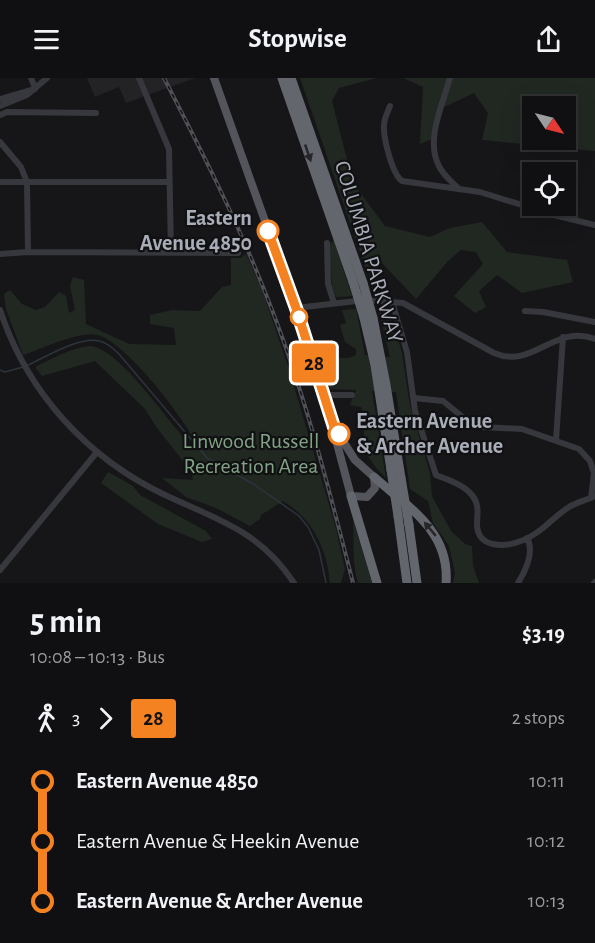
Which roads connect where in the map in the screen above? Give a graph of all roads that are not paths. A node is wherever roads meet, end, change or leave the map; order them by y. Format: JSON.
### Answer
{"nodes":[{"id":1,"x":31,"y":78,"type":"edge"},
{"id":2,"x":47,"y":78,"type":"edge"},
{"id":3,"x":139,"y":78,"type":"edge"},
{"id":4,"x":214,"y":78,"type":"edge"},
{"id":5,"x":282,"y":78,"type":"edge"},
{"id":6,"x":291,"y":78,"type":"edge"},
{"id":7,"x":450,"y":78,"type":"edge"},
{"id":8,"x":35,"y":88,"type":"junction"},
{"id":9,"x":0,"y":99,"type":"edge"},
{"id":10,"x":0,"y":106,"type":"edge"},
{"id":11,"x":390,"y":106,"type":"dead end"},
{"id":12,"x":96,"y":112,"type":"dead end"},
{"id":13,"x":0,"y":115,"type":"edge"},
{"id":14,"x":0,"y":142,"type":"edge"},
{"id":15,"x":0,"y":182,"type":"edge"},
{"id":16,"x":27,"y":182,"type":"junction"},
{"id":17,"x":169,"y":182,"type":"junction"},
{"id":18,"x":458,"y":188,"type":"junction"},
{"id":19,"x":595,"y":225,"type":"edge"},
{"id":20,"x":327,"y":243,"type":"dead end"},
{"id":21,"x":28,"y":252,"type":"junction"},
{"id":22,"x":171,"y":252,"type":"junction"},
{"id":23,"x":238,"y":253,"type":"dead end"},
{"id":24,"x":0,"y":254,"type":"edge"},
{"id":25,"x":358,"y":283,"type":"junction"},
{"id":26,"x":392,"y":302,"type":"junction"},
{"id":27,"x":334,"y":303,"type":"junction"},
{"id":28,"x":296,"y":308,"type":"junction"},
{"id":29,"x":0,"y":310,"type":"edge"},
{"id":30,"x":525,"y":311,"type":"dead end"},
{"id":31,"x":368,"y":318,"type":"junction"},
{"id":32,"x":595,"y":322,"type":"edge"},
{"id":33,"x":563,"y":337,"type":"junction"},
{"id":34,"x":595,"y":339,"type":"edge"},
{"id":35,"x":324,"y":394,"type":"junction"},
{"id":36,"x":352,"y":395,"type":"dead end"},
{"id":37,"x":414,"y":398,"type":"junction"},
{"id":38,"x":334,"y":427,"type":"junction"},
{"id":39,"x":556,"y":440,"type":"junction"},
{"id":40,"x":97,"y":452,"type":"junction"},
{"id":41,"x":374,"y":477,"type":"junction"},
{"id":42,"x":351,"y":496,"type":"junction"},
{"id":43,"x":593,"y":497,"type":"edge"},
{"id":44,"x":527,"y":538,"type":"junction"},
{"id":45,"x":0,"y":570,"type":"edge"},
{"id":46,"x":294,"y":583,"type":"edge"},
{"id":47,"x":377,"y":583,"type":"edge"},
{"id":48,"x":407,"y":583,"type":"edge"},
{"id":49,"x":417,"y":583,"type":"edge"},
{"id":50,"x":446,"y":583,"type":"edge"},
{"id":51,"x":518,"y":583,"type":"edge"}],
"edges":[{"from":1,"to":8,"type":"street"},
{"from":2,"to":8,"type":"street"},
{"from":3,"to":17,"type":"street"},
{"from":4,"to":28,"type":"main road"},
{"from":5,"to":25,"type":"highway","name":"COLUMBIA PARKWAY","one_way":true},
{"from":6,"to":25,"type":"highway","name":"COLUMBIA PARKWAY"},
{"from":7,"to":18,"type":"street"},
{"from":8,"to":9,"type":"street"},
{"from":8,"to":10,"type":"street"},
{"from":11,"to":18,"type":"street"},
{"from":12,"to":13,"type":"street"},
{"from":14,"to":16,"type":"street"},
{"from":15,"to":16,"type":"street"},
{"from":16,"to":17,"type":"street"},
{"from":16,"to":21,"type":"street"},
{"from":17,"to":22,"type":"street"},
{"from":18,"to":19,"type":"street"},
{"from":20,"to":27,"type":"street"},
{"from":21,"to":22,"type":"street"},
{"from":21,"to":24,"type":"street"},
{"from":22,"to":23,"type":"street"},
{"from":25,"to":31,"type":"highway","name":"COLUMBIA PARKWAY","bridge":true},
{"from":26,"to":27,"type":"street"},
{"from":26,"to":33,"type":"street"},
{"from":26,"to":37,"type":"street"},
{"from":27,"to":28,"type":"street"},
{"from":28,"to":35,"type":"main road"},
{"from":29,"to":40,"type":"street"},
{"from":30,"to":32,"type":"street"},
{"from":31,"to":48,"type":"highway","name":"COLUMBIA PARKWAY","bridge":true},
{"from":31,"to":49,"type":"highway","name":"COLUMBIA PARKWAY","bridge":true},
{"from":33,"to":34,"type":"street"},
{"from":33,"to":39,"type":"street"},
{"from":35,"to":36,"type":"street"},
{"from":35,"to":38,"type":"main road"},
{"from":37,"to":39,"type":"street"},
{"from":37,"to":44,"type":"street"},
{"from":38,"to":41,"type":"main road"},
{"from":38,"to":42,"type":"main road"},
{"from":39,"to":43,"type":"street"},
{"from":40,"to":45,"type":"street"},
{"from":40,"to":46,"type":"street"},
{"from":41,"to":42,"type":"main road"},
{"from":50,"to":41,"type":"highway","one_way":true},
{"from":42,"to":47,"type":"highway"},
{"from":43,"to":44,"type":"street"},
{"from":44,"to":51,"type":"street"}]}
